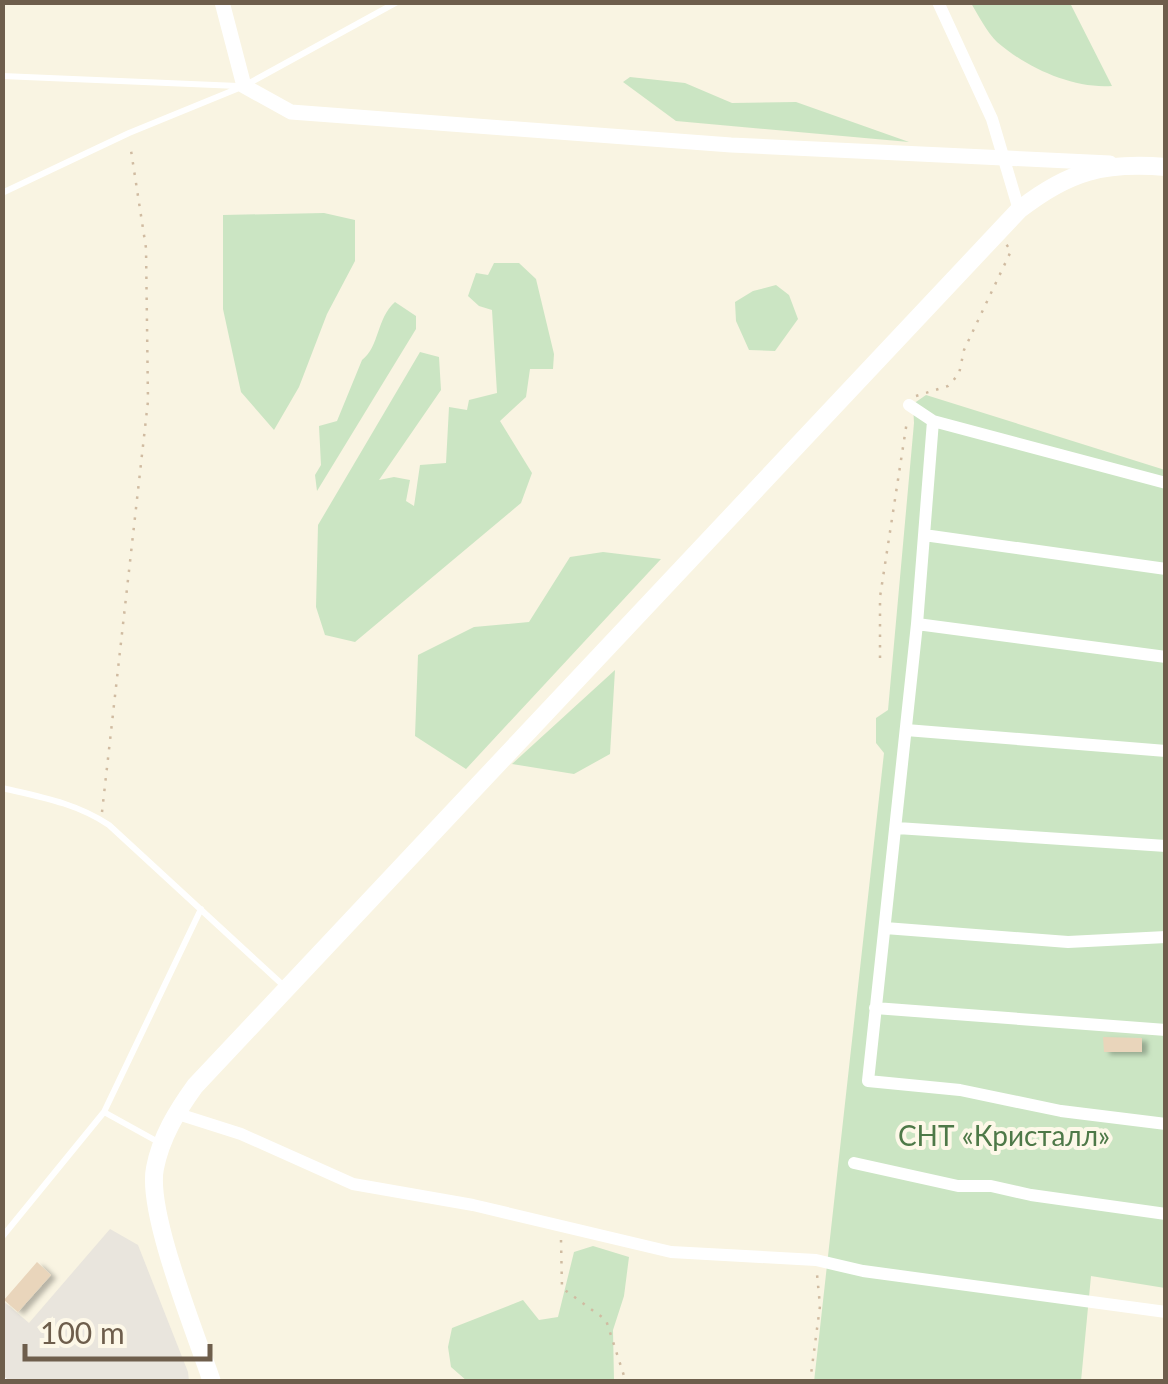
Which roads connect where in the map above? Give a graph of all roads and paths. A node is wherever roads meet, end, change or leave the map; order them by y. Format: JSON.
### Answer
{"nodes":[{"id":1,"x":222,"y":2,"type":"edge"},
{"id":2,"x":397,"y":2,"type":"edge"},
{"id":3,"x":938,"y":2,"type":"edge"},
{"id":4,"x":2,"y":76,"type":"edge"},
{"id":5,"x":244,"y":86,"type":"junction"},
{"id":6,"x":129,"y":132,"type":"junction"},
{"id":7,"x":1006,"y":159,"type":"junction"},
{"id":8,"x":1124,"y":164,"type":"junction"},
{"id":9,"x":1166,"y":167,"type":"edge"},
{"id":10,"x":2,"y":193,"type":"edge"},
{"id":11,"x":1019,"y":210,"type":"junction"},
{"id":12,"x":909,"y":405,"type":"dead end"},
{"id":13,"x":932,"y":421,"type":"junction"},
{"id":14,"x":1166,"y":484,"type":"edge"},
{"id":15,"x":924,"y":535,"type":"junction"},
{"id":16,"x":1166,"y":568,"type":"edge"},
{"id":17,"x":918,"y":624,"type":"junction"},
{"id":18,"x":1166,"y":657,"type":"edge"},
{"id":19,"x":906,"y":730,"type":"junction"},
{"id":20,"x":1166,"y":751,"type":"edge"},
{"id":21,"x":2,"y":788,"type":"edge"},
{"id":22,"x":102,"y":820,"type":"junction"},
{"id":23,"x":897,"y":828,"type":"junction"},
{"id":24,"x":1166,"y":846,"type":"edge"},
{"id":25,"x":201,"y":909,"type":"junction"},
{"id":26,"x":885,"y":928,"type":"junction"},
{"id":27,"x":1166,"y":937,"type":"edge"},
{"id":28,"x":286,"y":988,"type":"junction"},
{"id":29,"x":875,"y":1008,"type":"junction"},
{"id":30,"x":1166,"y":1030,"type":"edge"},
{"id":31,"x":104,"y":1112,"type":"junction"},
{"id":32,"x":175,"y":1114,"type":"junction"},
{"id":33,"x":1166,"y":1124,"type":"edge"},
{"id":34,"x":162,"y":1144,"type":"junction"},
{"id":35,"x":854,"y":1162,"type":"dead end"},
{"id":36,"x":1166,"y":1214,"type":"edge"},
{"id":37,"x":562,"y":1229,"type":"junction"},
{"id":38,"x":2,"y":1237,"type":"edge"},
{"id":39,"x":816,"y":1260,"type":"junction"},
{"id":40,"x":1166,"y":1312,"type":"edge"},
{"id":41,"x":212,"y":1382,"type":"edge"},
{"id":42,"x":626,"y":1382,"type":"edge"},
{"id":43,"x":810,"y":1382,"type":"edge"}],
"edges":[{"from":1,"to":5,"type":"street"},
{"from":2,"to":5,"type":"lane"},
{"from":3,"to":7,"type":"street"},
{"from":4,"to":5,"type":"lane"},
{"from":5,"to":6,"type":"lane"},
{"from":5,"to":7,"type":"street"},
{"from":6,"to":10,"type":"lane"},
{"from":6,"to":22,"type":"path"},
{"from":7,"to":8,"type":"street"},
{"from":7,"to":11,"type":"street"},
{"from":8,"to":9,"type":"main road"},
{"from":8,"to":11,"type":"main road"},
{"from":11,"to":28,"type":"main road"},
{"from":12,"to":13,"type":"street"},
{"from":13,"to":14,"type":"street"},
{"from":13,"to":15,"type":"street"},
{"from":15,"to":16,"type":"street"},
{"from":15,"to":17,"type":"street"},
{"from":17,"to":18,"type":"street"},
{"from":17,"to":19,"type":"street"},
{"from":19,"to":20,"type":"street"},
{"from":19,"to":23,"type":"street"},
{"from":21,"to":22,"type":"lane"},
{"from":22,"to":25,"type":"lane"},
{"from":23,"to":24,"type":"street"},
{"from":23,"to":26,"type":"street"},
{"from":25,"to":28,"type":"lane"},
{"from":25,"to":31,"type":"lane"},
{"from":26,"to":27,"type":"street"},
{"from":26,"to":29,"type":"street"},
{"from":28,"to":32,"type":"main road"},
{"from":29,"to":30,"type":"street"},
{"from":29,"to":33,"type":"street"},
{"from":31,"to":34,"type":"lane"},
{"from":31,"to":38,"type":"lane"},
{"from":32,"to":34,"type":"main road"},
{"from":32,"to":37,"type":"street"},
{"from":34,"to":41,"type":"main road"},
{"from":35,"to":36,"type":"street"},
{"from":37,"to":39,"type":"street"},
{"from":37,"to":42,"type":"path"},
{"from":39,"to":40,"type":"street"},
{"from":39,"to":43,"type":"path"}]}
